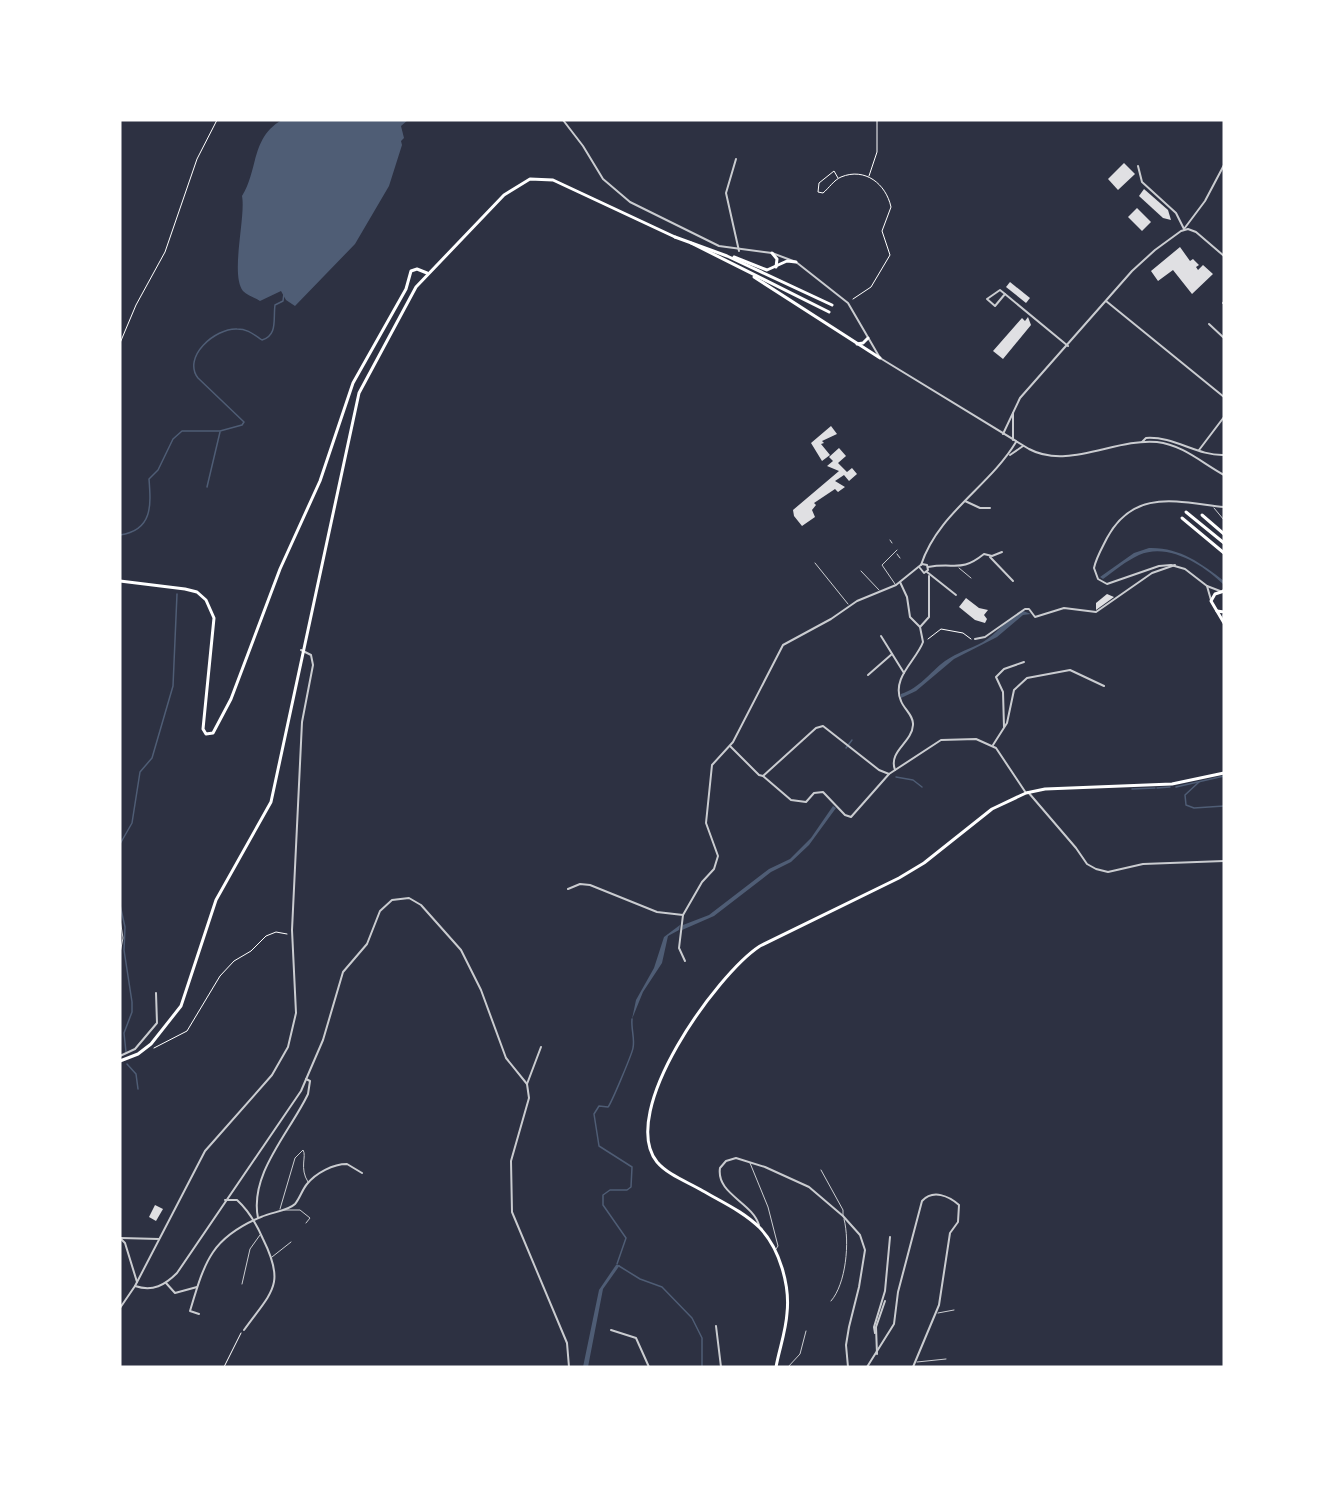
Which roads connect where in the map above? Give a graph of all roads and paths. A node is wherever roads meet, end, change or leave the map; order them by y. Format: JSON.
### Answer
{"nodes":[{"id":1,"x":217,"y":120,"type":"edge"},
{"id":2,"x":563,"y":120,"type":"edge"},
{"id":3,"x":878,"y":120,"type":"edge"},
{"id":4,"x":736,"y":159,"type":"dead end"},
{"id":5,"x":1224,"y":165,"type":"edge"},
{"id":6,"x":1138,"y":166,"type":"dead end"},
{"id":7,"x":868,"y":177,"type":"junction"},
{"id":8,"x":838,"y":178,"type":"junction"},
{"id":9,"x":1184,"y":229,"type":"junction"},
{"id":10,"x":675,"y":237,"type":"junction"},
{"id":11,"x":739,"y":250,"type":"junction"},
{"id":12,"x":772,"y":253,"type":"junction"},
{"id":13,"x":728,"y":256,"type":"junction"},
{"id":14,"x":1224,"y":256,"type":"edge"},
{"id":15,"x":796,"y":262,"type":"junction"},
{"id":16,"x":740,"y":267,"type":"junction"},
{"id":17,"x":776,"y":268,"type":"junction"},
{"id":18,"x":427,"y":273,"type":"junction"},
{"id":19,"x":1005,"y":294,"type":"junction"},
{"id":20,"x":1106,"y":301,"type":"junction"},
{"id":21,"x":848,"y":303,"type":"junction"},
{"id":22,"x":832,"y":305,"type":"dead end"},
{"id":23,"x":829,"y":312,"type":"dead end"},
{"id":24,"x":1209,"y":324,"type":"dead end"},
{"id":25,"x":868,"y":338,"type":"junction"},
{"id":26,"x":1224,"y":338,"type":"edge"},
{"id":27,"x":120,"y":343,"type":"edge"},
{"id":28,"x":856,"y":343,"type":"junction"},
{"id":29,"x":1068,"y":346,"type":"junction"},
{"id":30,"x":880,"y":358,"type":"junction"},
{"id":31,"x":1224,"y":397,"type":"edge"},
{"id":32,"x":1014,"y":407,"type":"junction"},
{"id":33,"x":1224,"y":417,"type":"edge"},
{"id":34,"x":1003,"y":434,"type":"junction"},
{"id":35,"x":1013,"y":440,"type":"junction"},
{"id":36,"x":1016,"y":442,"type":"junction"},
{"id":37,"x":1142,"y":442,"type":"junction"},
{"id":38,"x":1023,"y":446,"type":"junction"},
{"id":39,"x":1202,"y":446,"type":"junction"},
{"id":40,"x":1199,"y":450,"type":"junction"},
{"id":41,"x":1216,"y":455,"type":"junction"},
{"id":42,"x":1224,"y":455,"type":"edge"},
{"id":43,"x":1008,"y":457,"type":"junction"},
{"id":44,"x":1224,"y":474,"type":"edge"},
{"id":45,"x":965,"y":501,"type":"junction"},
{"id":46,"x":1213,"y":506,"type":"junction"},
{"id":47,"x":1224,"y":507,"type":"edge"},
{"id":48,"x":990,"y":508,"type":"dead end"},
{"id":49,"x":1186,"y":512,"type":"dead end"},
{"id":50,"x":1202,"y":515,"type":"dead end"},
{"id":51,"x":1182,"y":518,"type":"dead end"},
{"id":52,"x":1224,"y":520,"type":"edge"},
{"id":53,"x":1224,"y":534,"type":"edge"},
{"id":54,"x":890,"y":540,"type":"dead end"},
{"id":55,"x":892,"y":543,"type":"dead end"},
{"id":56,"x":1224,"y":543,"type":"edge"},
{"id":57,"x":897,"y":550,"type":"dead end"},
{"id":58,"x":1002,"y":552,"type":"dead end"},
{"id":59,"x":896,"y":553,"type":"junction"},
{"id":60,"x":1224,"y":553,"type":"edge"},
{"id":61,"x":988,"y":555,"type":"junction"},
{"id":62,"x":900,"y":558,"type":"dead end"},
{"id":63,"x":815,"y":563,"type":"dead end"},
{"id":64,"x":920,"y":566,"type":"junction"},
{"id":65,"x":1175,"y":566,"type":"junction"},
{"id":66,"x":928,"y":567,"type":"junction"},
{"id":67,"x":959,"y":568,"type":"junction"},
{"id":68,"x":861,"y":571,"type":"dead end"},
{"id":69,"x":927,"y":572,"type":"junction"},
{"id":70,"x":929,"y":576,"type":"junction"},
{"id":71,"x":971,"y":578,"type":"dead end"},
{"id":72,"x":1013,"y":580,"type":"dead end"},
{"id":73,"x":120,"y":581,"type":"edge"},
{"id":74,"x":900,"y":582,"type":"junction"},
{"id":75,"x":896,"y":585,"type":"junction"},
{"id":76,"x":1207,"y":586,"type":"junction"},
{"id":77,"x":880,"y":591,"type":"junction"},
{"id":78,"x":1223,"y":591,"type":"edge"},
{"id":79,"x":956,"y":595,"type":"dead end"},
{"id":80,"x":1211,"y":601,"type":"junction"},
{"id":81,"x":849,"y":605,"type":"junction"},
{"id":82,"x":1217,"y":611,"type":"junction"},
{"id":83,"x":1224,"y":613,"type":"edge"},
{"id":84,"x":1224,"y":622,"type":"edge"},
{"id":85,"x":920,"y":627,"type":"junction"},
{"id":86,"x":881,"y":636,"type":"dead end"},
{"id":87,"x":975,"y":639,"type":"joint"},
{"id":88,"x":923,"y":641,"type":"junction"},
{"id":89,"x":301,"y":650,"type":"junction"},
{"id":90,"x":891,"y":654,"type":"junction"},
{"id":91,"x":1024,"y":662,"type":"dead end"},
{"id":92,"x":904,"y":673,"type":"junction"},
{"id":93,"x":868,"y":675,"type":"dead end"},
{"id":94,"x":1104,"y":686,"type":"dead end"},
{"id":95,"x":1004,"y":728,"type":"junction"},
{"id":96,"x":993,"y":745,"type":"junction"},
{"id":97,"x":730,"y":746,"type":"junction"},
{"id":98,"x":895,"y":771,"type":"junction"},
{"id":99,"x":1224,"y":773,"type":"edge"},
{"id":100,"x":889,"y":774,"type":"junction"},
{"id":101,"x":762,"y":776,"type":"junction"},
{"id":102,"x":1027,"y":793,"type":"junction"},
{"id":103,"x":1224,"y":861,"type":"edge"},
{"id":104,"x":568,"y":889,"type":"dead end"},
{"id":105,"x":683,"y":915,"type":"junction"},
{"id":106,"x":120,"y":919,"type":"edge"},
{"id":107,"x":292,"y":932,"type":"junction"},
{"id":108,"x":120,"y":953,"type":"edge"},
{"id":109,"x":685,"y":961,"type":"dead end"},
{"id":110,"x":156,"y":993,"type":"dead end"},
{"id":111,"x":541,"y":1047,"type":"dead end"},
{"id":112,"x":150,"y":1050,"type":"dead end"},
{"id":113,"x":120,"y":1056,"type":"edge"},
{"id":114,"x":120,"y":1061,"type":"edge"},
{"id":115,"x":306,"y":1079,"type":"junction"},
{"id":116,"x":527,"y":1084,"type":"junction"},
{"id":117,"x":749,"y":1161,"type":"junction"},
{"id":118,"x":821,"y":1170,"type":"dead end"},
{"id":119,"x":362,"y":1173,"type":"dead end"},
{"id":120,"x":308,"y":1182,"type":"junction"},
{"id":121,"x":738,"y":1198,"type":"junction"},
{"id":122,"x":225,"y":1200,"type":"junction"},
{"id":123,"x":281,"y":1209,"type":"junction"},
{"id":124,"x":739,"y":1213,"type":"junction"},
{"id":125,"x":843,"y":1216,"type":"junction"},
{"id":126,"x":258,"y":1218,"type":"junction"},
{"id":127,"x":253,"y":1221,"type":"junction"},
{"id":128,"x":306,"y":1224,"type":"dead end"},
{"id":129,"x":760,"y":1228,"type":"junction"},
{"id":130,"x":261,"y":1233,"type":"junction"},
{"id":131,"x":890,"y":1237,"type":"dead end"},
{"id":132,"x":120,"y":1238,"type":"edge"},
{"id":133,"x":159,"y":1239,"type":"junction"},
{"id":134,"x":291,"y":1242,"type":"dead end"},
{"id":135,"x":774,"y":1250,"type":"junction"},
{"id":136,"x":272,"y":1257,"type":"junction"},
{"id":137,"x":137,"y":1282,"type":"junction"},
{"id":138,"x":166,"y":1283,"type":"junction"},
{"id":139,"x":242,"y":1284,"type":"dead end"},
{"id":140,"x":135,"y":1286,"type":"junction"},
{"id":141,"x":197,"y":1287,"type":"junction"},
{"id":142,"x":831,"y":1300,"type":"dead end"},
{"id":143,"x":885,"y":1301,"type":"dead end"},
{"id":144,"x":120,"y":1308,"type":"edge"},
{"id":145,"x":954,"y":1310,"type":"dead end"},
{"id":146,"x":936,"y":1313,"type":"junction"},
{"id":147,"x":199,"y":1314,"type":"dead end"},
{"id":148,"x":716,"y":1326,"type":"dead end"},
{"id":149,"x":244,"y":1330,"type":"joint"},
{"id":150,"x":611,"y":1330,"type":"dead end"},
{"id":151,"x":806,"y":1331,"type":"dead end"},
{"id":152,"x":875,"y":1333,"type":"junction"},
{"id":153,"x":877,"y":1354,"type":"junction"},
{"id":154,"x":946,"y":1359,"type":"dead end"},
{"id":155,"x":915,"y":1362,"type":"junction"},
{"id":156,"x":224,"y":1367,"type":"edge"},
{"id":157,"x":569,"y":1367,"type":"edge"},
{"id":158,"x":648,"y":1367,"type":"edge"},
{"id":159,"x":721,"y":1367,"type":"edge"},
{"id":160,"x":776,"y":1367,"type":"edge"},
{"id":161,"x":788,"y":1367,"type":"edge"},
{"id":162,"x":848,"y":1367,"type":"edge"},
{"id":163,"x":867,"y":1367,"type":"edge"},
{"id":164,"x":914,"y":1367,"type":"edge"}],
"edges":[{"from":1,"to":27,"type":"path"},
{"from":2,"to":11,"type":"street"},
{"from":3,"to":7,"type":"path"},
{"from":4,"to":11,"type":"street"},
{"from":5,"to":9,"type":"street"},
{"from":6,"to":9,"type":"street"},
{"from":7,"to":8,"type":"path"},
{"from":7,"to":21,"type":"path"},
{"from":8,"to":8,"type":"path"},
{"from":9,"to":14,"type":"street"},
{"from":9,"to":20,"type":"street"},
{"from":10,"to":13,"type":"main road"},
{"from":10,"to":16,"type":"main road"},
{"from":10,"to":18,"type":"main road"},
{"from":11,"to":12,"type":"street"},
{"from":12,"to":15,"type":"street"},
{"from":12,"to":17,"type":"main road"},
{"from":13,"to":17,"type":"main road"},
{"from":13,"to":22,"type":"main road"},
{"from":15,"to":17,"type":"main road"},
{"from":15,"to":21,"type":"street"},
{"from":16,"to":23,"type":"main road"},
{"from":16,"to":28,"type":"main road"},
{"from":18,"to":73,"type":"main road"},
{"from":18,"to":89,"type":"main road"},
{"from":19,"to":19,"type":"street"},
{"from":19,"to":29,"type":"street"},
{"from":20,"to":29,"type":"street"},
{"from":20,"to":31,"type":"street"},
{"from":21,"to":25,"type":"street"},
{"from":24,"to":26,"type":"street"},
{"from":25,"to":28,"type":"main road"},
{"from":25,"to":30,"type":"street"},
{"from":28,"to":30,"type":"main road"},
{"from":29,"to":32,"type":"street"},
{"from":30,"to":34,"type":"street"},
{"from":32,"to":34,"type":"street"},
{"from":32,"to":35,"type":"street"},
{"from":33,"to":39,"type":"street"},
{"from":34,"to":35,"type":"street"},
{"from":35,"to":36,"type":"street"},
{"from":36,"to":38,"type":"street"},
{"from":36,"to":43,"type":"street"},
{"from":37,"to":38,"type":"street"},
{"from":37,"to":40,"type":"street"},
{"from":37,"to":44,"type":"street"},
{"from":38,"to":43,"type":"street"},
{"from":39,"to":40,"type":"street"},
{"from":39,"to":41,"type":"street"},
{"from":40,"to":41,"type":"street"},
{"from":41,"to":42,"type":"street"},
{"from":43,"to":45,"type":"street"},
{"from":45,"to":48,"type":"street"},
{"from":45,"to":64,"type":"street"},
{"from":46,"to":47,"type":"street"},
{"from":46,"to":52,"type":"lane"},
{"from":46,"to":65,"type":"street"},
{"from":49,"to":56,"type":"main road"},
{"from":50,"to":53,"type":"main road"},
{"from":51,"to":60,"type":"main road"},
{"from":54,"to":55,"type":"lane"},
{"from":57,"to":59,"type":"lane"},
{"from":58,"to":61,"type":"street"},
{"from":59,"to":62,"type":"lane"},
{"from":59,"to":75,"type":"lane"},
{"from":61,"to":67,"type":"street"},
{"from":61,"to":72,"type":"street"},
{"from":63,"to":81,"type":"lane"},
{"from":64,"to":66,"type":"street"},
{"from":64,"to":69,"type":"street"},
{"from":64,"to":74,"type":"street"},
{"from":65,"to":76,"type":"street"},
{"from":65,"to":87,"type":"street"},
{"from":66,"to":67,"type":"street"},
{"from":66,"to":69,"type":"street"},
{"from":67,"to":71,"type":"lane"},
{"from":68,"to":77,"type":"lane"},
{"from":69,"to":70,"type":"street"},
{"from":70,"to":79,"type":"street"},
{"from":70,"to":85,"type":"street"},
{"from":74,"to":75,"type":"street"},
{"from":74,"to":85,"type":"street"},
{"from":75,"to":77,"type":"street"},
{"from":76,"to":78,"type":"street"},
{"from":76,"to":80,"type":"street"},
{"from":77,"to":81,"type":"street"},
{"from":78,"to":80,"type":"main road"},
{"from":80,"to":82,"type":"main road"},
{"from":81,"to":97,"type":"street"},
{"from":82,"to":83,"type":"main road"},
{"from":82,"to":84,"type":"main road"},
{"from":83,"to":84,"type":"main road"},
{"from":85,"to":88,"type":"street"},
{"from":86,"to":90,"type":"street"},
{"from":87,"to":88,"type":"path"},
{"from":88,"to":92,"type":"street"},
{"from":89,"to":107,"type":"street"},
{"from":89,"to":114,"type":"main road"},
{"from":90,"to":92,"type":"street"},
{"from":90,"to":93,"type":"street"},
{"from":91,"to":95,"type":"street"},
{"from":92,"to":98,"type":"street"},
{"from":94,"to":95,"type":"street"},
{"from":95,"to":96,"type":"street"},
{"from":96,"to":98,"type":"street"},
{"from":96,"to":102,"type":"street"},
{"from":97,"to":101,"type":"street"},
{"from":97,"to":105,"type":"street"},
{"from":98,"to":100,"type":"street"},
{"from":99,"to":102,"type":"main road"},
{"from":100,"to":101,"type":"street"},
{"from":100,"to":101,"type":"street"},
{"from":102,"to":103,"type":"street"},
{"from":102,"to":124,"type":"main road"},
{"from":104,"to":105,"type":"street"},
{"from":105,"to":109,"type":"street"},
{"from":106,"to":108,"type":"lane"},
{"from":107,"to":112,"type":"path"},
{"from":107,"to":133,"type":"street"},
{"from":110,"to":113,"type":"street"},
{"from":111,"to":116,"type":"street"},
{"from":115,"to":116,"type":"street"},
{"from":115,"to":122,"type":"street"},
{"from":115,"to":126,"type":"street"},
{"from":116,"to":157,"type":"street"},
{"from":117,"to":121,"type":"street"},
{"from":117,"to":125,"type":"street"},
{"from":117,"to":135,"type":"lane"},
{"from":118,"to":125,"type":"lane"},
{"from":119,"to":120,"type":"street"},
{"from":120,"to":123,"type":"street"},
{"from":120,"to":123,"type":"lane"},
{"from":121,"to":124,"type":"street"},
{"from":121,"to":129,"type":"street"},
{"from":122,"to":127,"type":"street"},
{"from":122,"to":138,"type":"street"},
{"from":123,"to":126,"type":"street"},
{"from":123,"to":128,"type":"lane"},
{"from":124,"to":129,"type":"main road"},
{"from":125,"to":142,"type":"lane"},
{"from":125,"to":162,"type":"street"},
{"from":126,"to":127,"type":"street"},
{"from":127,"to":130,"type":"street"},
{"from":127,"to":141,"type":"street"},
{"from":129,"to":135,"type":"main road"},
{"from":130,"to":136,"type":"street"},
{"from":130,"to":139,"type":"lane"},
{"from":131,"to":152,"type":"street"},
{"from":132,"to":133,"type":"street"},
{"from":132,"to":137,"type":"street"},
{"from":133,"to":137,"type":"street"},
{"from":134,"to":136,"type":"lane"},
{"from":135,"to":160,"type":"main road"},
{"from":136,"to":149,"type":"street"},
{"from":137,"to":140,"type":"street"},
{"from":138,"to":140,"type":"street"},
{"from":138,"to":141,"type":"street"},
{"from":140,"to":144,"type":"street"},
{"from":141,"to":147,"type":"street"},
{"from":143,"to":152,"type":"street"},
{"from":145,"to":146,"type":"lane"},
{"from":146,"to":153,"type":"street"},
{"from":146,"to":155,"type":"street"},
{"from":148,"to":159,"type":"street"},
{"from":149,"to":156,"type":"path"},
{"from":150,"to":158,"type":"street"},
{"from":151,"to":161,"type":"lane"},
{"from":152,"to":153,"type":"street"},
{"from":153,"to":163,"type":"street"},
{"from":154,"to":155,"type":"lane"},
{"from":155,"to":164,"type":"street"}]}
